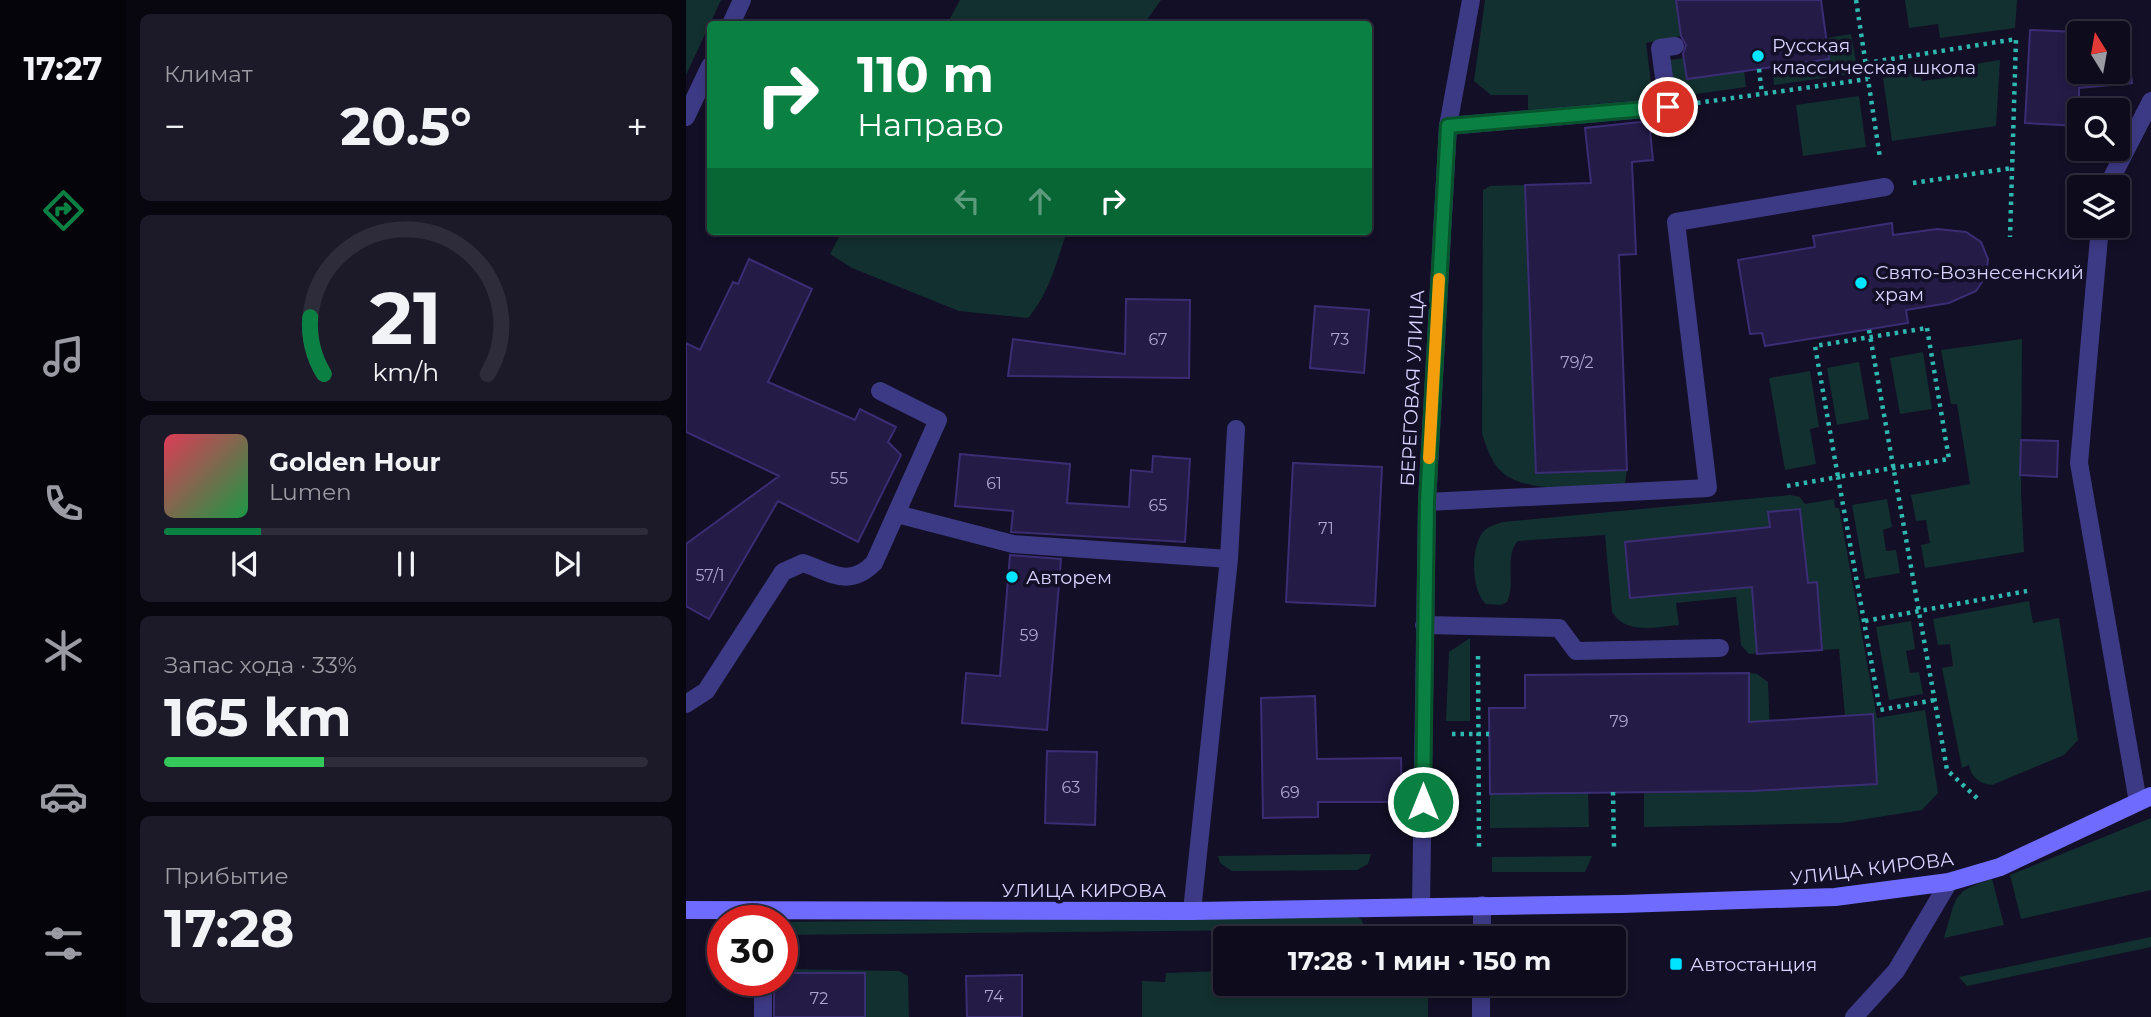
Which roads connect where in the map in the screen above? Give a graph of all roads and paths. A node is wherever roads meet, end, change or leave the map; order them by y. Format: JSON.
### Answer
{"nodes":[{"id":1,"x":743,"y":0,"type":"edge"},
{"id":2,"x":1471,"y":0,"type":"edge"},
{"id":3,"x":1856,"y":0,"type":"edge"},
{"id":4,"x":732,"y":21,"type":"edge"},
{"id":5,"x":1675,"y":46,"type":"dead end"},
{"id":6,"x":1866,"y":63,"type":"junction"},
{"id":7,"x":1759,"y":69,"type":"dead end"},
{"id":8,"x":707,"y":72,"type":"edge"},
{"id":9,"x":1868,"y":79,"type":"junction"},
{"id":10,"x":1762,"y":94,"type":"junction"},
{"id":11,"x":2151,"y":101,"type":"edge"},
{"id":12,"x":1668,"y":107,"type":"junction"},
{"id":13,"x":686,"y":117,"type":"edge"},
{"id":14,"x":1448,"y":126,"type":"junction"},
{"id":15,"x":2012,"y":168,"type":"junction"},
{"id":16,"x":2113,"y":175,"type":"edge"},
{"id":17,"x":1885,"y":187,"type":"junction"},
{"id":18,"x":2010,"y":237,"type":"dead end"},
{"id":19,"x":2099,"y":238,"type":"edge"},
{"id":20,"x":1869,"y":330,"type":"dead end"},
{"id":21,"x":1870,"y":337,"type":"junction"},
{"id":22,"x":880,"y":391,"type":"dead end"},
{"id":23,"x":1236,"y":429,"type":"dead end"},
{"id":24,"x":1894,"y":468,"type":"junction"},
{"id":25,"x":1839,"y":477,"type":"junction"},
{"id":26,"x":1787,"y":486,"type":"dead end"},
{"id":27,"x":1427,"y":502,"type":"junction"},
{"id":28,"x":897,"y":514,"type":"junction"},
{"id":29,"x":1229,"y":559,"type":"junction"},
{"id":30,"x":2027,"y":591,"type":"dead end"},
{"id":31,"x":1919,"y":611,"type":"junction"},
{"id":32,"x":1865,"y":621,"type":"junction"},
{"id":33,"x":1424,"y":625,"type":"junction"},
{"id":34,"x":1478,"y":626,"type":"junction"},
{"id":35,"x":1720,"y":648,"type":"dead end"},
{"id":36,"x":1935,"y":700,"type":"junction"},
{"id":37,"x":686,"y":704,"type":"edge"},
{"id":38,"x":1424,"y":734,"type":"junction"},
{"id":39,"x":1478,"y":734,"type":"junction"},
{"id":40,"x":1489,"y":734,"type":"dead end"},
{"id":41,"x":1613,"y":792,"type":"dead end"},
{"id":42,"x":2145,"y":799,"type":"edge"},
{"id":43,"x":1979,"y":800,"type":"dead end"},
{"id":44,"x":1479,"y":847,"type":"dead end"},
{"id":45,"x":1614,"y":847,"type":"dead end"},
{"id":46,"x":1949,"y":882,"type":"junction"},
{"id":47,"x":1482,"y":905,"type":"junction"},
{"id":48,"x":1420,"y":906,"type":"junction"},
{"id":49,"x":686,"y":910,"type":"edge"},
{"id":50,"x":1192,"y":911,"type":"junction"},
{"id":51,"x":707,"y":912,"type":"edge"},
{"id":52,"x":798,"y":916,"type":"edge"},
{"id":53,"x":1482,"y":926,"type":"edge"},
{"id":54,"x":763,"y":996,"type":"edge"},
{"id":55,"x":1481,"y":996,"type":"edge"},
{"id":56,"x":763,"y":1017,"type":"edge"},
{"id":57,"x":1481,"y":1017,"type":"edge"},
{"id":58,"x":1854,"y":1017,"type":"edge"}],
"edges":[{"from":1,"to":4,"type":"street"},
{"from":2,"to":14,"type":"street","name":"БЕРЕГОВАЯ УЛИЦА"},
{"from":3,"to":6,"type":"path"},
{"from":5,"to":12,"type":"street"},
{"from":6,"to":9,"type":"path"},
{"from":6,"to":15,"type":"path"},
{"from":7,"to":10,"type":"path"},
{"from":8,"to":13,"type":"street"},
{"from":9,"to":10,"type":"path"},
{"from":9,"to":17,"type":"path"},
{"from":10,"to":12,"type":"path"},
{"from":11,"to":16,"type":"street"},
{"from":12,"to":14,"type":"street"},
{"from":14,"to":27,"type":"street","name":"БЕРЕГОВАЯ УЛИЦА"},
{"from":15,"to":17,"type":"path"},
{"from":15,"to":18,"type":"path"},
{"from":17,"to":27,"type":"street"},
{"from":19,"to":42,"type":"street"},
{"from":20,"to":21,"type":"path"},
{"from":21,"to":24,"type":"path"},
{"from":21,"to":24,"type":"path"},
{"from":21,"to":25,"type":"path"},
{"from":22,"to":28,"type":"street"},
{"from":23,"to":29,"type":"street"},
{"from":24,"to":25,"type":"path"},
{"from":24,"to":31,"type":"path"},
{"from":25,"to":26,"type":"path"},
{"from":25,"to":32,"type":"path"},
{"from":27,"to":33,"type":"street","name":"БЕРЕГОВАЯ УЛИЦА"},
{"from":28,"to":29,"type":"street"},
{"from":28,"to":37,"type":"street"},
{"from":29,"to":50,"type":"street"},
{"from":30,"to":31,"type":"path"},
{"from":31,"to":32,"type":"path"},
{"from":31,"to":36,"type":"path"},
{"from":32,"to":36,"type":"path"},
{"from":33,"to":34,"type":"street"},
{"from":33,"to":38,"type":"street","name":"БЕРЕГОВАЯ УЛИЦА"},
{"from":34,"to":35,"type":"street"},
{"from":34,"to":39,"type":"path"},
{"from":36,"to":43,"type":"path"},
{"from":38,"to":39,"type":"path"},
{"from":38,"to":48,"type":"street","name":"БЕРЕГОВАЯ УЛИЦА"},
{"from":39,"to":40,"type":"path"},
{"from":39,"to":44,"type":"path"},
{"from":41,"to":45,"type":"path"},
{"from":42,"to":46,"type":"main road","name":"УЛИЦА КИРОВА"},
{"from":46,"to":47,"type":"main road","name":"УЛИЦА КИРОВА"},
{"from":46,"to":58,"type":"street"},
{"from":47,"to":48,"type":"main road","name":"УЛИЦА КИРОВА"},
{"from":47,"to":53,"type":"street"},
{"from":48,"to":50,"type":"main road","name":"УЛИЦА КИРОВА"},
{"from":49,"to":51,"type":"main road","name":"УЛИЦА КИРОВА"},
{"from":50,"to":52,"type":"main road","name":"УЛИЦА КИРОВА"},
{"from":54,"to":56,"type":"street"},
{"from":55,"to":57,"type":"street"}]}
